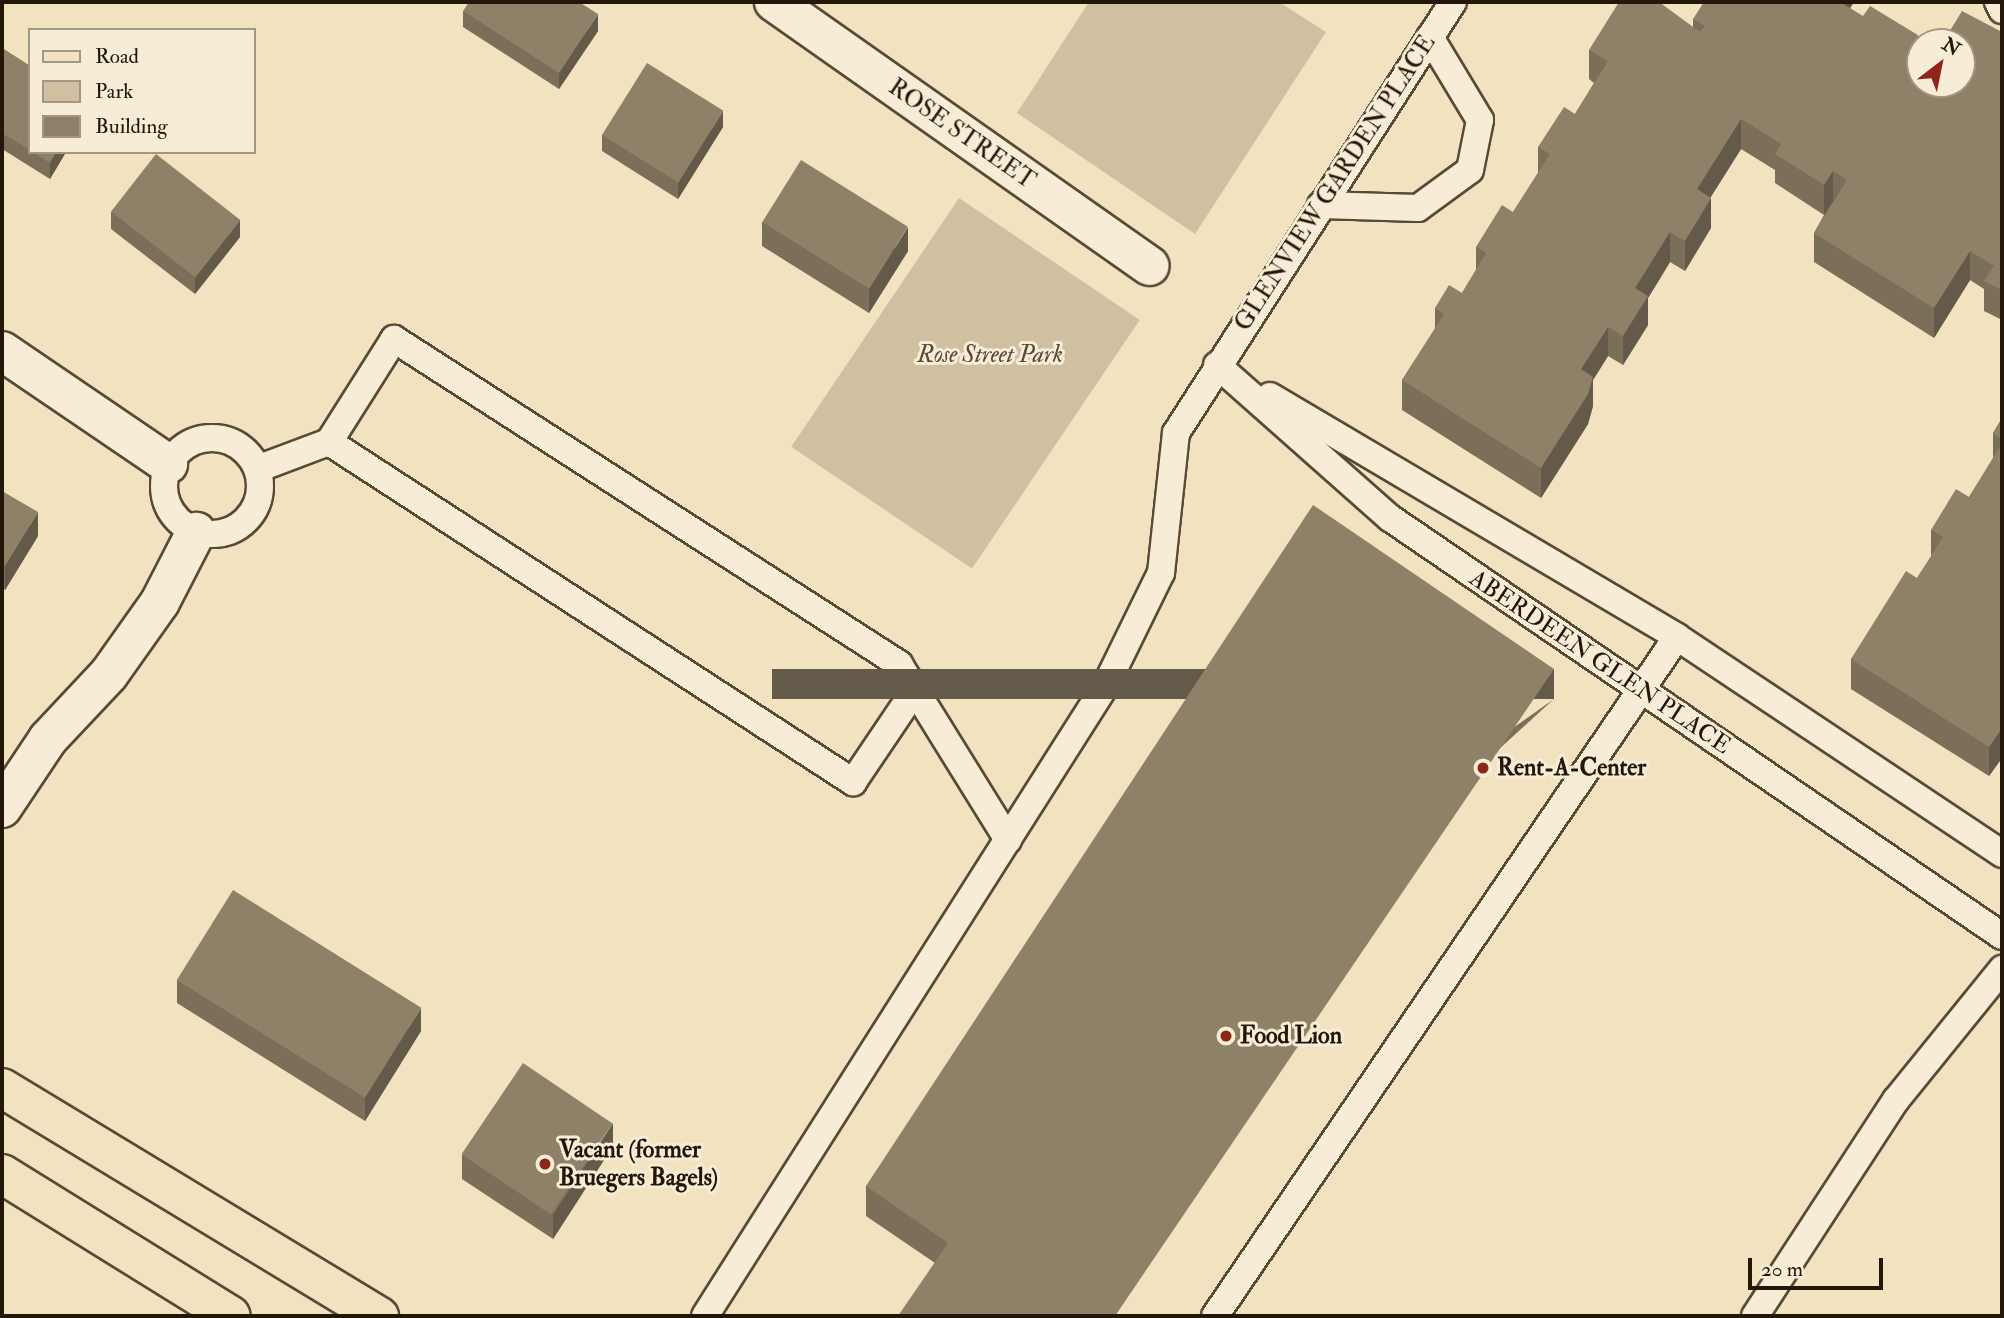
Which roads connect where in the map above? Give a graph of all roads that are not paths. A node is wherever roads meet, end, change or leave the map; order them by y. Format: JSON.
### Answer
{"nodes":[{"id":1,"x":774,"y":2,"type":"edge"},
{"id":2,"x":1453,"y":2,"type":"edge"},
{"id":3,"x":1998,"y":2,"type":"edge"},
{"id":4,"x":2002,"y":10,"type":"edge"},
{"id":5,"x":1430,"y":37,"type":"junction"},
{"id":6,"x":1321,"y":205,"type":"junction"},
{"id":7,"x":1150,"y":266,"type":"dead end"},
{"id":8,"x":2,"y":351,"type":"edge"},
{"id":9,"x":1217,"y":365,"type":"junction"},
{"id":10,"x":329,"y":442,"type":"junction"},
{"id":11,"x":168,"y":464,"type":"junction"},
{"id":12,"x":257,"y":469,"type":"junction"},
{"id":13,"x":195,"y":532,"type":"junction"},
{"id":14,"x":1677,"y":637,"type":"junction"},
{"id":15,"x":915,"y":690,"type":"junction"},
{"id":16,"x":1640,"y":691,"type":"junction"},
{"id":17,"x":2,"y":808,"type":"edge"},
{"id":18,"x":1008,"y":840,"type":"junction"},
{"id":19,"x":2002,"y":854,"type":"edge"},
{"id":20,"x":2002,"y":936,"type":"edge"},
{"id":21,"x":2002,"y":970,"type":"edge"},
{"id":22,"x":2,"y":1088,"type":"edge"},
{"id":23,"x":2,"y":1174,"type":"edge"},
{"id":24,"x":231,"y":1316,"type":"edge"},
{"id":25,"x":379,"y":1316,"type":"edge"},
{"id":26,"x":705,"y":1316,"type":"edge"},
{"id":27,"x":1215,"y":1316,"type":"edge"},
{"id":28,"x":1755,"y":1316,"type":"edge"}],
"edges":[{"from":1,"to":7,"type":"street","name":"ROSE STREET"},
{"from":2,"to":5,"type":"lane","name":"GLENVIEW GARDEN PLACE"},
{"from":3,"to":4,"type":"lane"},
{"from":5,"to":6,"type":"lane","name":"GLENVIEW GARDEN PLACE"},
{"from":5,"to":6,"type":"lane"},
{"from":6,"to":9,"type":"lane","name":"GLENVIEW GARDEN PLACE"},
{"from":8,"to":11,"type":"street"},
{"from":9,"to":14,"type":"lane"},
{"from":9,"to":16,"type":"lane","name":"ABERDEEN GLEN PLACE"},
{"from":9,"to":18,"type":"lane","name":"GLENVIEW GARDEN PLACE"},
{"from":10,"to":12,"type":"lane"},
{"from":10,"to":15,"type":"lane"},
{"from":10,"to":15,"type":"lane"},
{"from":11,"to":12,"type":"lane"},
{"from":11,"to":13,"type":"lane"},
{"from":12,"to":13,"type":"lane"},
{"from":13,"to":17,"type":"street"},
{"from":14,"to":16,"type":"lane"},
{"from":14,"to":19,"type":"lane"},
{"from":15,"to":18,"type":"lane"},
{"from":16,"to":20,"type":"lane","name":"ABERDEEN GLEN PLACE"},
{"from":16,"to":27,"type":"lane"},
{"from":18,"to":26,"type":"lane","name":"GLENVIEW GARDEN PLACE"},
{"from":21,"to":28,"type":"lane"},
{"from":22,"to":25,"type":"main road"},
{"from":23,"to":24,"type":"main road"}]}
